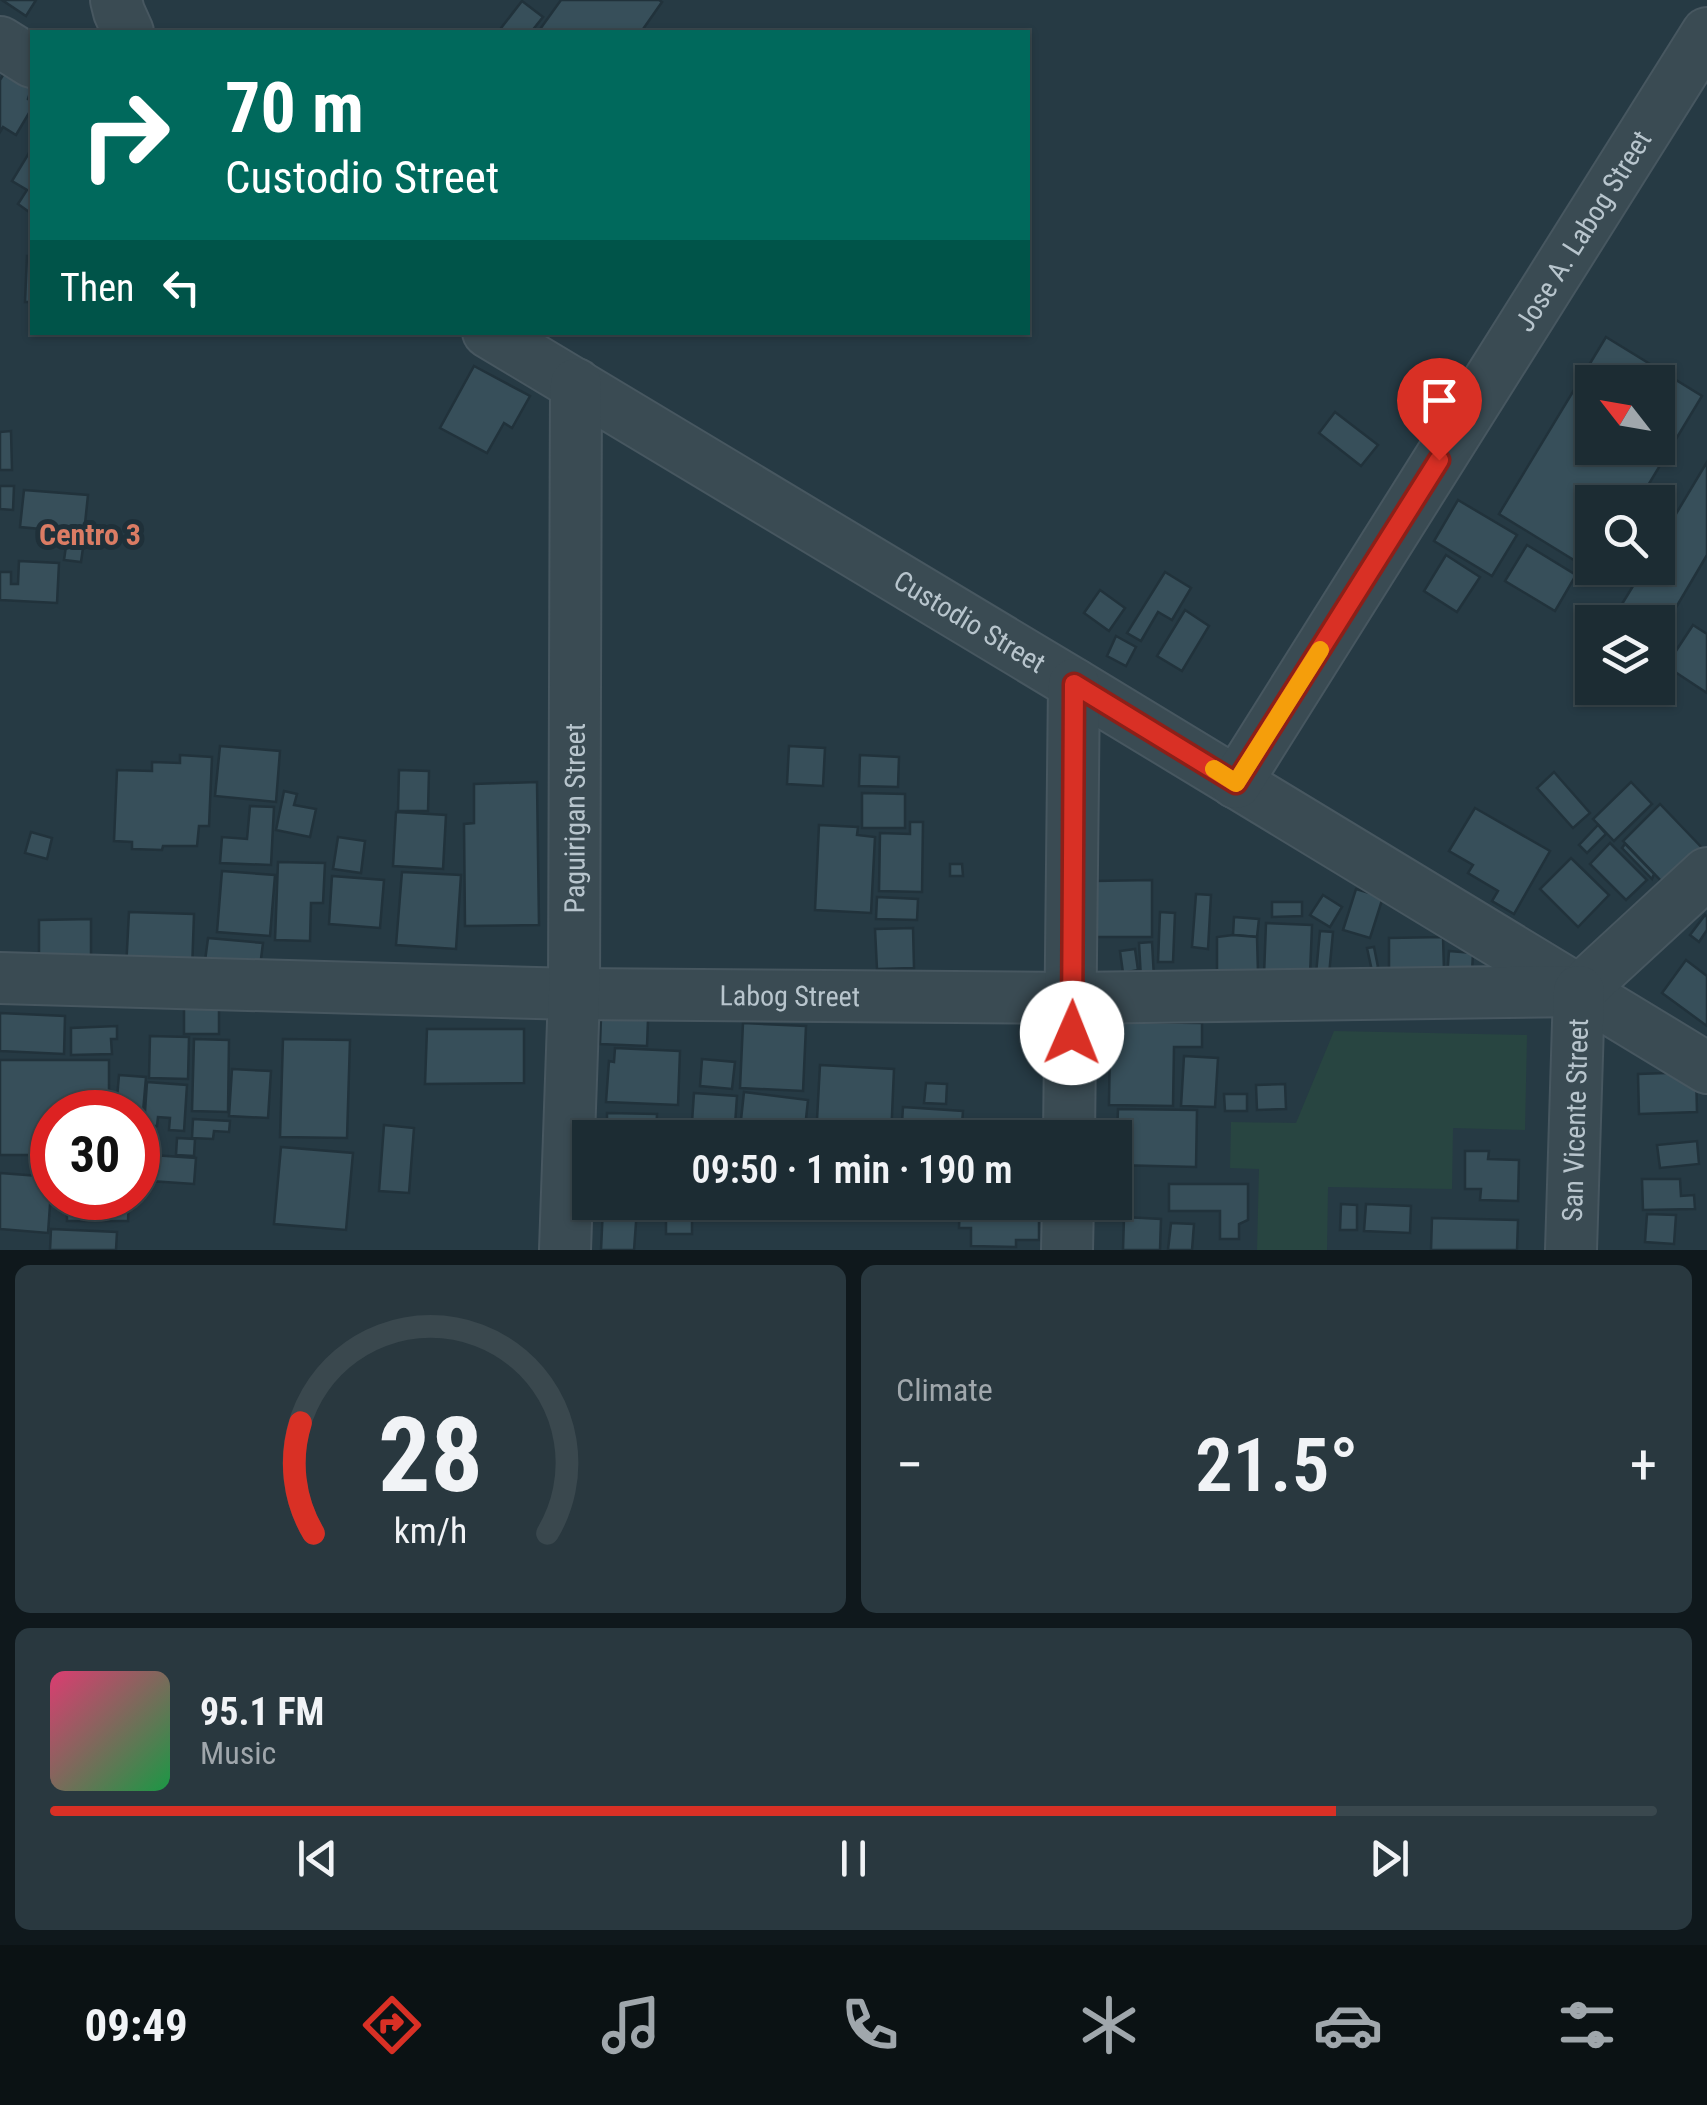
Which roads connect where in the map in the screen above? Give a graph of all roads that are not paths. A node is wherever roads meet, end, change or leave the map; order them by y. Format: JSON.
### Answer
{"nodes":[{"id":1,"x":116,"y":0,"type":"edge"},
{"id":2,"x":127,"y":30,"type":"edge"},
{"id":3,"x":1707,"y":33,"type":"edge"},
{"id":4,"x":0,"y":42,"type":"edge"},
{"id":5,"x":30,"y":61,"type":"edge"},
{"id":6,"x":493,"y":335,"type":"edge"},
{"id":7,"x":576,"y":384,"type":"junction"},
{"id":8,"x":1074,"y":684,"type":"junction"},
{"id":9,"x":1236,"y":783,"type":"junction"},
{"id":10,"x":1707,"y":873,"type":"edge"},
{"id":11,"x":0,"y":978,"type":"edge"},
{"id":12,"x":1579,"y":992,"type":"junction"},
{"id":13,"x":574,"y":994,"type":"junction"},
{"id":14,"x":1072,"y":998,"type":"junction"},
{"id":15,"x":1707,"y":1068,"type":"edge"},
{"id":16,"x":1069,"y":1120,"type":"edge"},
{"id":17,"x":1068,"y":1220,"type":"edge"},
{"id":18,"x":565,"y":1250,"type":"edge"},
{"id":19,"x":1067,"y":1250,"type":"edge"},
{"id":20,"x":1571,"y":1250,"type":"edge"}],
"edges":[{"from":1,"to":2,"type":"street"},
{"from":3,"to":9,"type":"street","name":"Jose A. Labog Street"},
{"from":4,"to":5,"type":"street"},
{"from":6,"to":7,"type":"street","name":"Custodio Street"},
{"from":7,"to":8,"type":"street","name":"Custodio Street"},
{"from":7,"to":13,"type":"street","name":"Paguirigan Street"},
{"from":8,"to":9,"type":"street","name":"Custodio Street"},
{"from":8,"to":14,"type":"street"},
{"from":9,"to":12,"type":"street","name":"Custodio Street"},
{"from":10,"to":12,"type":"street"},
{"from":11,"to":13,"type":"street","name":"Labog Street"},
{"from":12,"to":14,"type":"street","name":"Labog Street"},
{"from":12,"to":15,"type":"street","name":"Custodio Street"},
{"from":12,"to":20,"type":"street","name":"San Vicente Street"},
{"from":13,"to":14,"type":"street","name":"Labog Street"},
{"from":13,"to":18,"type":"street","name":"Paguirigan Street"},
{"from":14,"to":16,"type":"street"},
{"from":17,"to":19,"type":"street"}]}
